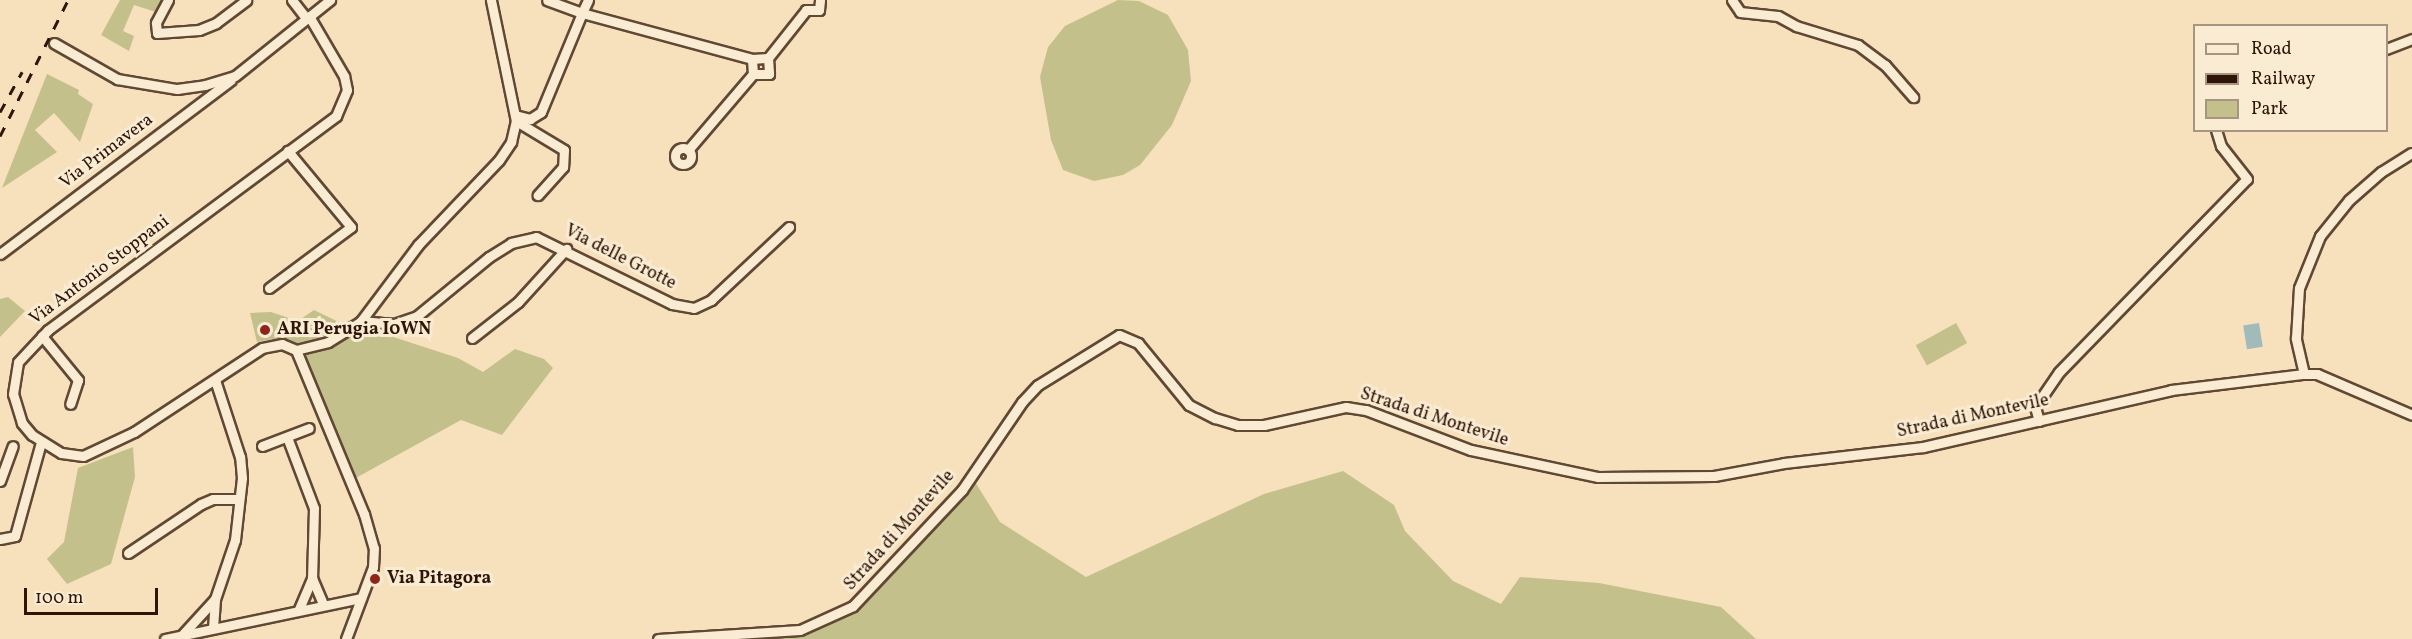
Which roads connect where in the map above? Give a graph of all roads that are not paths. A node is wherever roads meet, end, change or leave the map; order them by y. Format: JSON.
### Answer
{"nodes":[{"id":1,"x":168,"y":0,"type":"edge"},
{"id":2,"x":246,"y":0,"type":"edge"},
{"id":3,"x":292,"y":0,"type":"edge"},
{"id":4,"x":330,"y":0,"type":"edge"},
{"id":5,"x":491,"y":0,"type":"edge"},
{"id":6,"x":547,"y":0,"type":"edge"},
{"id":7,"x":588,"y":0,"type":"edge"},
{"id":8,"x":805,"y":0,"type":"edge"},
{"id":9,"x":820,"y":0,"type":"edge"},
{"id":10,"x":1731,"y":0,"type":"edge"},
{"id":11,"x":806,"y":10,"type":"junction"},
{"id":12,"x":582,"y":13,"type":"junction"},
{"id":13,"x":307,"y":17,"type":"junction"},
{"id":14,"x":2412,"y":39,"type":"edge"},
{"id":15,"x":54,"y":43,"type":"dead end"},
{"id":16,"x":2388,"y":48,"type":"edge"},
{"id":17,"x":752,"y":58,"type":"junction"},
{"id":18,"x":768,"y":58,"type":"junction"},
{"id":19,"x":753,"y":74,"type":"junction"},
{"id":20,"x":235,"y":76,"type":"junction"},
{"id":21,"x":1913,"y":97,"type":"dead end"},
{"id":22,"x":515,"y":118,"type":"junction"},
{"id":23,"x":2217,"y":132,"type":"edge"},
{"id":24,"x":688,"y":150,"type":"dead end"},
{"id":25,"x":288,"y":151,"type":"junction"},
{"id":26,"x":2412,"y":153,"type":"edge"},
{"id":27,"x":538,"y":195,"type":"dead end"},
{"id":28,"x":789,"y":227,"type":"dead end"},
{"id":29,"x":566,"y":249,"type":"junction"},
{"id":30,"x":0,"y":254,"type":"edge"},
{"id":31,"x":269,"y":288,"type":"dead end"},
{"id":32,"x":360,"y":321,"type":"junction"},
{"id":33,"x":42,"y":336,"type":"junction"},
{"id":34,"x":472,"y":338,"type":"dead end"},
{"id":35,"x":296,"y":350,"type":"junction"},
{"id":36,"x":2304,"y":374,"type":"junction"},
{"id":37,"x":215,"y":380,"type":"junction"},
{"id":38,"x":70,"y":404,"type":"dead end"},
{"id":39,"x":2412,"y":415,"type":"edge"},
{"id":40,"x":2039,"y":421,"type":"junction"},
{"id":41,"x":309,"y":428,"type":"dead end"},
{"id":42,"x":287,"y":437,"type":"junction"},
{"id":43,"x":41,"y":442,"type":"junction"},
{"id":44,"x":13,"y":446,"type":"dead end"},
{"id":45,"x":262,"y":446,"type":"dead end"},
{"id":46,"x":0,"y":481,"type":"edge"},
{"id":47,"x":239,"y":499,"type":"junction"},
{"id":48,"x":0,"y":539,"type":"edge"},
{"id":49,"x":128,"y":553,"type":"dead end"},
{"id":50,"x":312,"y":578,"type":"junction"},
{"id":51,"x":215,"y":598,"type":"junction"},
{"id":52,"x":361,"y":598,"type":"junction"},
{"id":53,"x":322,"y":604,"type":"junction"},
{"id":54,"x":299,"y":609,"type":"junction"},
{"id":55,"x":213,"y":628,"type":"junction"},
{"id":56,"x":182,"y":635,"type":"junction"},
{"id":57,"x":165,"y":639,"type":"edge"},
{"id":58,"x":346,"y":639,"type":"edge"},
{"id":59,"x":658,"y":639,"type":"edge"}],
"edges":[{"from":1,"to":2,"type":"street"},
{"from":3,"to":13,"type":"street"},
{"from":4,"to":13,"type":"street","name":"Via Primavera"},
{"from":5,"to":22,"type":"street"},
{"from":6,"to":12,"type":"street"},
{"from":7,"to":12,"type":"street"},
{"from":8,"to":11,"type":"street"},
{"from":9,"to":11,"type":"street"},
{"from":10,"to":21,"type":"street"},
{"from":11,"to":18,"type":"street"},
{"from":12,"to":17,"type":"street"},
{"from":12,"to":22,"type":"street"},
{"from":13,"to":20,"type":"street","name":"Via Primavera"},
{"from":13,"to":25,"type":"street","name":"Via Antonio Stoppani"},
{"from":14,"to":16,"type":"street"},
{"from":15,"to":20,"type":"street"},
{"from":17,"to":18,"type":"street"},
{"from":17,"to":19,"type":"street"},
{"from":18,"to":19,"type":"street"},
{"from":19,"to":24,"type":"street"},
{"from":20,"to":30,"type":"street","name":"Via Primavera"},
{"from":22,"to":27,"type":"street"},
{"from":22,"to":32,"type":"street"},
{"from":23,"to":40,"type":"street"},
{"from":25,"to":31,"type":"street"},
{"from":25,"to":33,"type":"street","name":"Via Antonio Stoppani"},
{"from":26,"to":36,"type":"street"},
{"from":28,"to":29,"type":"street","name":"Via delle Grotte"},
{"from":29,"to":32,"type":"street","name":"Via delle Grotte"},
{"from":29,"to":34,"type":"street"},
{"from":32,"to":35,"type":"street"},
{"from":33,"to":38,"type":"street"},
{"from":33,"to":43,"type":"street","name":"Via Antonio Stoppani"},
{"from":35,"to":37,"type":"street","name":"Via Antonio Stoppani"},
{"from":35,"to":52,"type":"street"},
{"from":36,"to":39,"type":"street","name":"Strada di Montevile"},
{"from":36,"to":40,"type":"street","name":"Strada di Montevile"},
{"from":37,"to":43,"type":"street","name":"Via Antonio Stoppani"},
{"from":37,"to":47,"type":"street"},
{"from":40,"to":59,"type":"street","name":"Strada di Montevile"},
{"from":41,"to":42,"type":"street"},
{"from":42,"to":45,"type":"street"},
{"from":42,"to":50,"type":"street"},
{"from":43,"to":48,"type":"street"},
{"from":44,"to":46,"type":"street"},
{"from":47,"to":49,"type":"street"},
{"from":47,"to":51,"type":"street"},
{"from":50,"to":53,"type":"street"},
{"from":50,"to":54,"type":"street"},
{"from":51,"to":55,"type":"street"},
{"from":51,"to":56,"type":"street"},
{"from":52,"to":53,"type":"street"},
{"from":52,"to":58,"type":"street"},
{"from":53,"to":54,"type":"street"},
{"from":54,"to":55,"type":"street"},
{"from":55,"to":56,"type":"street"},
{"from":56,"to":57,"type":"street"}]}
